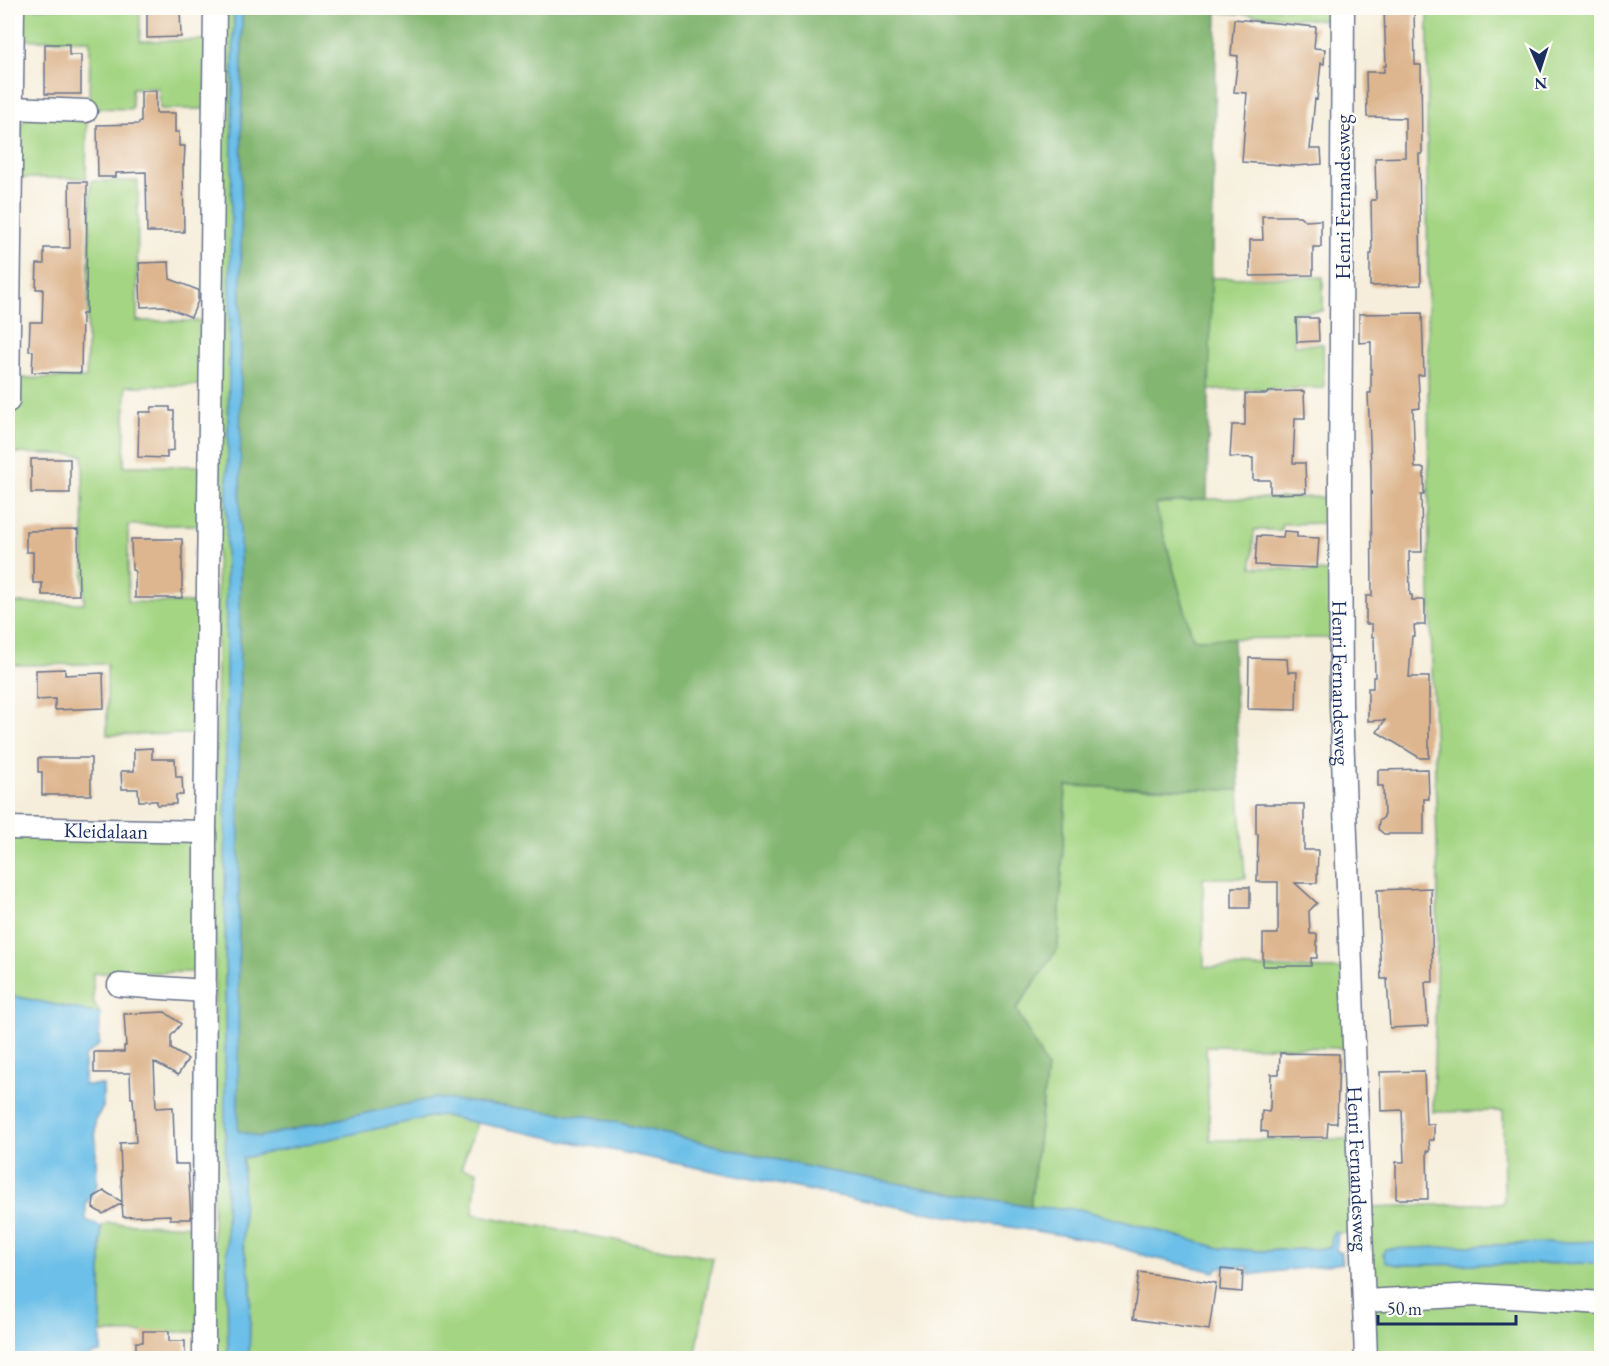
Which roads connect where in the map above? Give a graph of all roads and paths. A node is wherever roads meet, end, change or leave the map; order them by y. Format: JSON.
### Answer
{"nodes":[{"id":1,"x":13,"y":8,"type":"edge"},
{"id":2,"x":215,"y":8,"type":"edge"},
{"id":3,"x":1343,"y":8,"type":"edge"},
{"id":4,"x":12,"y":108,"type":"junction"},
{"id":5,"x":86,"y":111,"type":"dead end"},
{"id":6,"x":8,"y":401,"type":"edge"},
{"id":7,"x":8,"y":828,"type":"edge"},
{"id":8,"x":205,"y":832,"type":"junction"},
{"id":9,"x":119,"y":985,"type":"dead end"},
{"id":10,"x":205,"y":991,"type":"junction"},
{"id":11,"x":1364,"y":1301,"type":"junction"},
{"id":12,"x":1602,"y":1303,"type":"edge"},
{"id":13,"x":204,"y":1359,"type":"edge"},
{"id":14,"x":1366,"y":1359,"type":"edge"}],
"edges":[{"from":1,"to":4,"type":"street"},
{"from":2,"to":8,"type":"street"},
{"from":3,"to":11,"type":"street","name":"Henri Fernandesweg"},
{"from":4,"to":5,"type":"street"},
{"from":4,"to":6,"type":"street"},
{"from":7,"to":8,"type":"street","name":"Kleidalaan"},
{"from":8,"to":10,"type":"street"},
{"from":9,"to":10,"type":"street"},
{"from":10,"to":13,"type":"street"},
{"from":11,"to":12,"type":"street"},
{"from":11,"to":14,"type":"street","name":"Henri Fernandesweg"}]}
